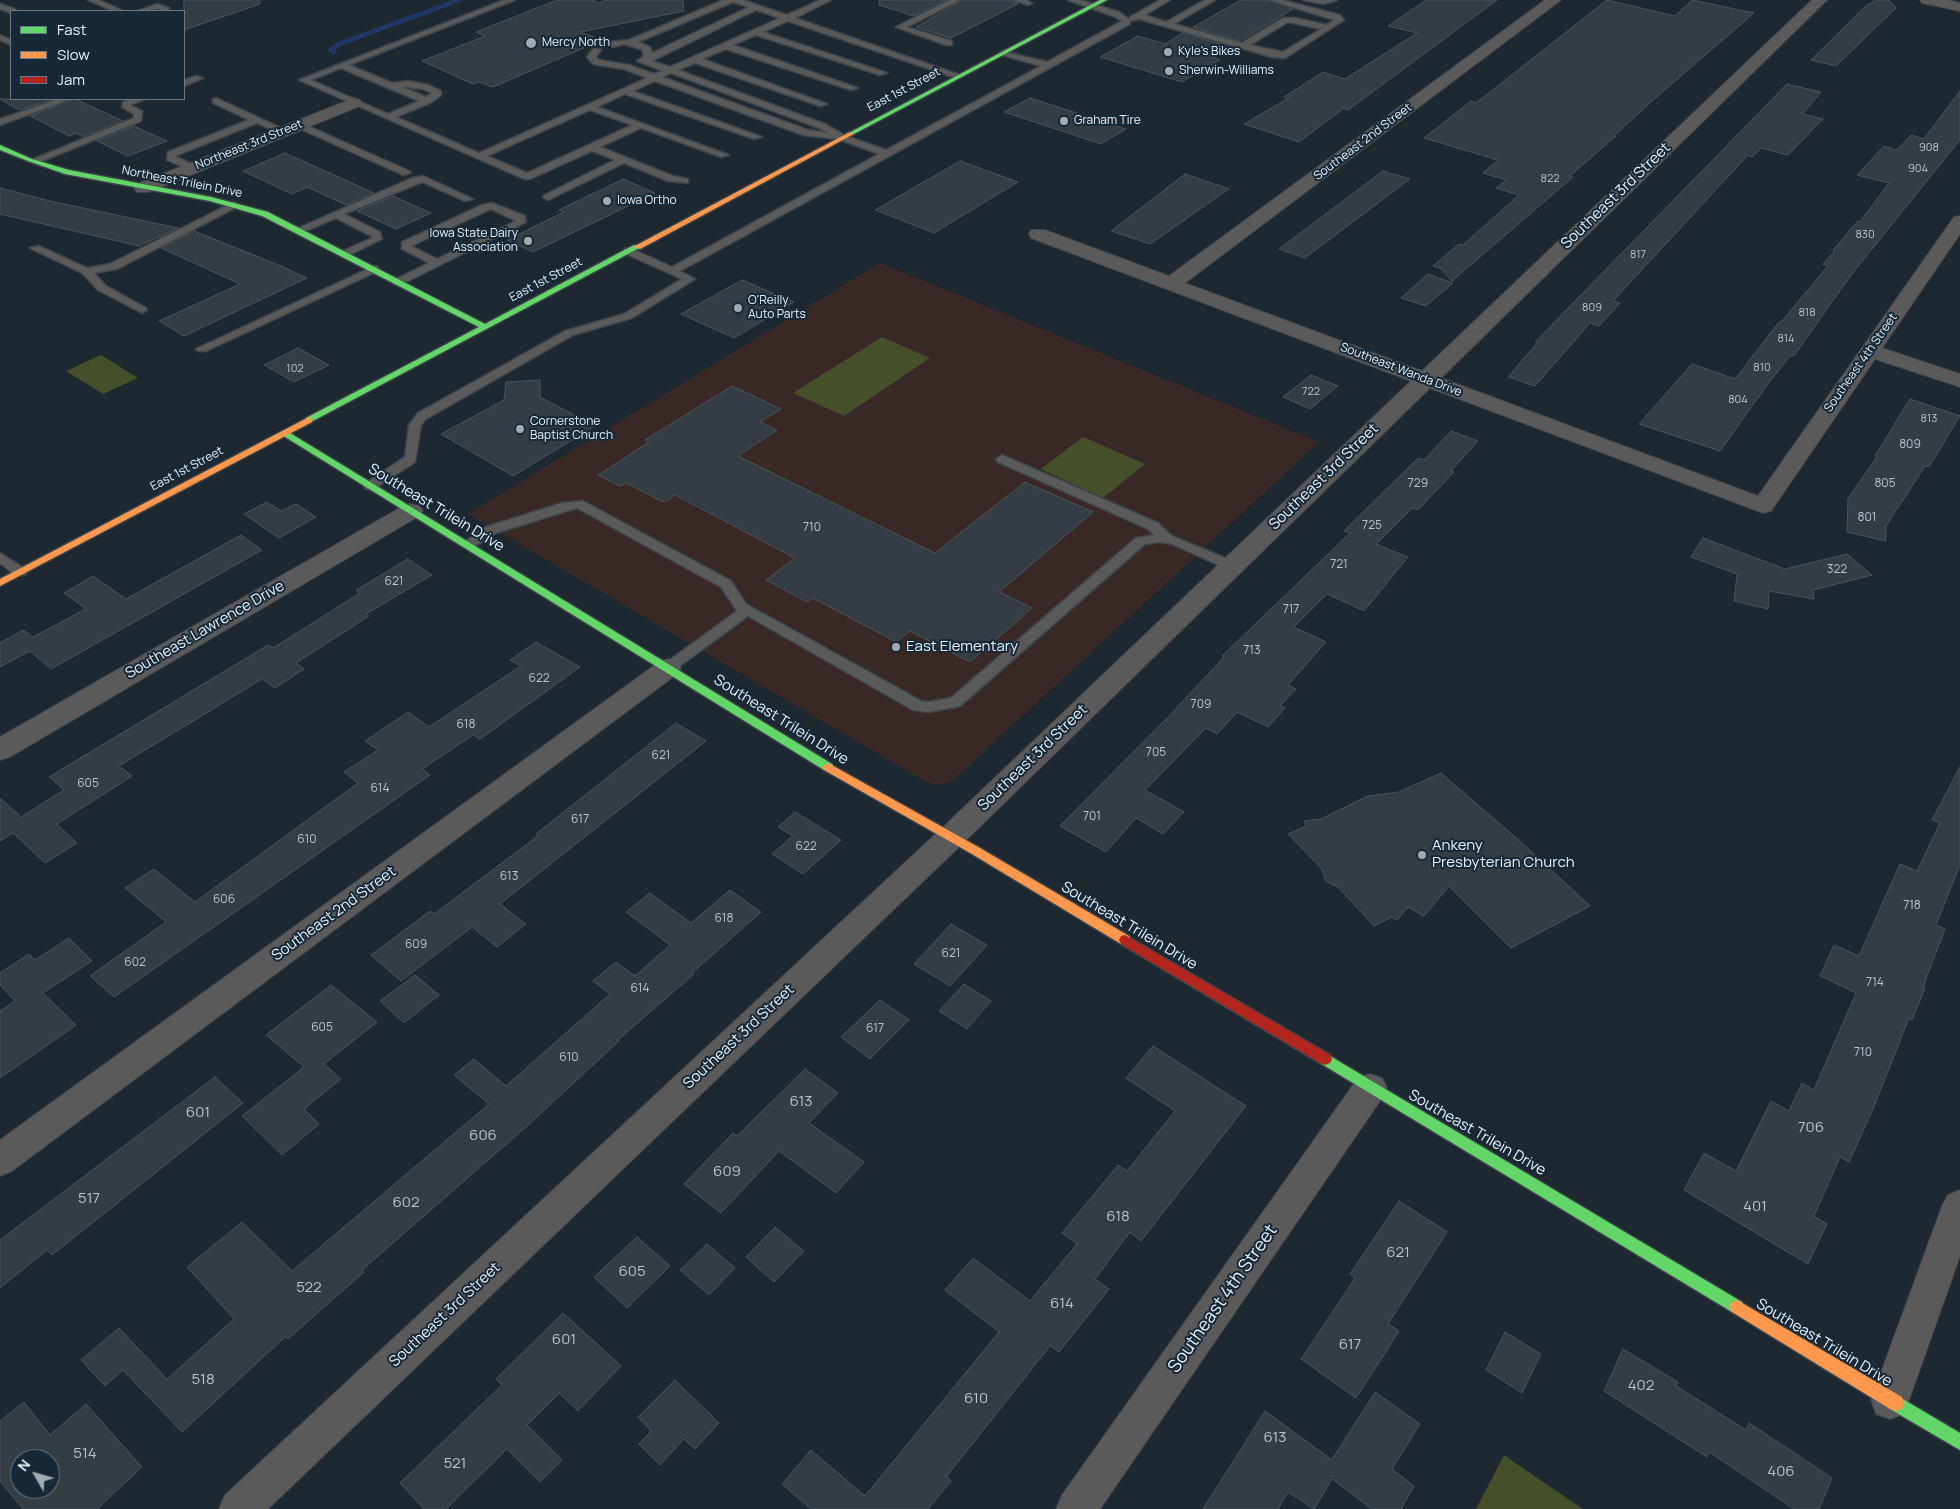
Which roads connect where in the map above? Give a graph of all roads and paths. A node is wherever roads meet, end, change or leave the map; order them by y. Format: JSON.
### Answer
{"nodes":[{"id":1,"x":92,"y":0,"type":"edge"},
{"id":2,"x":511,"y":0,"type":"edge"},
{"id":3,"x":730,"y":0,"type":"edge"},
{"id":4,"x":735,"y":0,"type":"edge"},
{"id":5,"x":800,"y":0,"type":"edge"},
{"id":6,"x":827,"y":0,"type":"edge"},
{"id":7,"x":956,"y":0,"type":"edge"},
{"id":8,"x":1017,"y":0,"type":"edge"},
{"id":9,"x":1072,"y":0,"type":"edge"},
{"id":10,"x":1104,"y":0,"type":"edge"},
{"id":11,"x":1166,"y":0,"type":"edge"},
{"id":12,"x":1211,"y":0,"type":"edge"},
{"id":13,"x":1273,"y":0,"type":"edge"},
{"id":14,"x":1307,"y":0,"type":"edge"},
{"id":15,"x":1333,"y":0,"type":"edge"},
{"id":16,"x":1554,"y":0,"type":"edge"},
{"id":17,"x":1820,"y":0,"type":"edge"},
{"id":18,"x":1927,"y":0,"type":"edge"},
{"id":19,"x":1028,"y":3,"type":"dead end"},
{"id":20,"x":816,"y":5,"type":"junction"},
{"id":21,"x":1093,"y":6,"type":"junction"},
{"id":22,"x":756,"y":7,"type":"junction"},
{"id":23,"x":1960,"y":7,"type":"edge"},
{"id":24,"x":117,"y":10,"type":"edge"},
{"id":25,"x":145,"y":10,"type":"edge"},
{"id":26,"x":164,"y":10,"type":"edge"},
{"id":27,"x":1138,"y":16,"type":"junction"},
{"id":28,"x":787,"y":18,"type":"junction"},
{"id":29,"x":1127,"y":22,"type":"junction"},
{"id":30,"x":1168,"y":24,"type":"junction"},
{"id":31,"x":1328,"y":28,"type":"junction"},
{"id":32,"x":756,"y":32,"type":"junction"},
{"id":33,"x":630,"y":43,"type":"junction"},
{"id":34,"x":949,"y":43,"type":"dead end"},
{"id":35,"x":613,"y":44,"type":"dead end"},
{"id":36,"x":726,"y":46,"type":"junction"},
{"id":37,"x":1243,"y":46,"type":"junction"},
{"id":38,"x":597,"y":50,"type":"dead end"},
{"id":39,"x":1005,"y":52,"type":"junction"},
{"id":40,"x":648,"y":58,"type":"junction"},
{"id":41,"x":695,"y":60,"type":"junction"},
{"id":42,"x":342,"y":65,"type":"junction"},
{"id":43,"x":1047,"y":65,"type":"junction"},
{"id":44,"x":626,"y":67,"type":"junction"},
{"id":45,"x":670,"y":71,"type":"junction"},
{"id":46,"x":883,"y":74,"type":"dead end"},
{"id":47,"x":959,"y":76,"type":"junction"},
{"id":48,"x":200,"y":78,"type":"dead end"},
{"id":49,"x":655,"y":78,"type":"junction"},
{"id":50,"x":185,"y":84,"type":"edge"},
{"id":51,"x":392,"y":86,"type":"junction"},
{"id":52,"x":854,"y":88,"type":"dead end"},
{"id":53,"x":625,"y":91,"type":"junction"},
{"id":54,"x":64,"y":100,"type":"edge"},
{"id":55,"x":138,"y":100,"type":"edge"},
{"id":56,"x":216,"y":101,"type":"dead end"},
{"id":57,"x":426,"y":101,"type":"junction"},
{"id":58,"x":354,"y":103,"type":"junction"},
{"id":59,"x":823,"y":104,"type":"dead end"},
{"id":60,"x":590,"y":107,"type":"junction"},
{"id":61,"x":388,"y":117,"type":"junction"},
{"id":62,"x":257,"y":120,"type":"junction"},
{"id":63,"x":0,"y":122,"type":"edge"},
{"id":64,"x":640,"y":125,"type":"junction"},
{"id":65,"x":291,"y":128,"type":"junction"},
{"id":66,"x":757,"y":137,"type":"dead end"},
{"id":67,"x":843,"y":138,"type":"junction"},
{"id":68,"x":0,"y":147,"type":"edge"},
{"id":69,"x":591,"y":147,"type":"junction"},
{"id":70,"x":887,"y":154,"type":"junction"},
{"id":71,"x":724,"y":155,"type":"dead end"},
{"id":72,"x":478,"y":157,"type":"junction"},
{"id":73,"x":623,"y":160,"type":"junction"},
{"id":74,"x":34,"y":162,"type":"junction"},
{"id":75,"x":192,"y":168,"type":"junction"},
{"id":76,"x":406,"y":172,"type":"dead end"},
{"id":77,"x":685,"y":180,"type":"dead end"},
{"id":78,"x":143,"y":188,"type":"junction"},
{"id":79,"x":548,"y":198,"type":"dead end"},
{"id":80,"x":468,"y":199,"type":"dead end"},
{"id":81,"x":234,"y":205,"type":"junction"},
{"id":82,"x":336,"y":214,"type":"junction"},
{"id":83,"x":1960,"y":221,"type":"edge"},
{"id":84,"x":299,"y":230,"type":"junction"},
{"id":85,"x":1038,"y":234,"type":"dead end"},
{"id":86,"x":35,"y":248,"type":"dead end"},
{"id":87,"x":628,"y":251,"type":"junction"},
{"id":88,"x":345,"y":254,"type":"junction"},
{"id":89,"x":438,"y":263,"type":"junction"},
{"id":90,"x":374,"y":269,"type":"junction"},
{"id":91,"x":86,"y":270,"type":"junction"},
{"id":92,"x":672,"y":271,"type":"junction"},
{"id":93,"x":398,"y":282,"type":"junction"},
{"id":94,"x":1171,"y":284,"type":"junction"},
{"id":95,"x":142,"y":310,"type":"dead end"},
{"id":96,"x":485,"y":327,"type":"junction"},
{"id":97,"x":202,"y":349,"type":"dead end"},
{"id":98,"x":1870,"y":351,"type":"junction"},
{"id":99,"x":1426,"y":379,"type":"junction"},
{"id":100,"x":1960,"y":381,"type":"edge"},
{"id":101,"x":285,"y":433,"type":"junction"},
{"id":102,"x":1002,"y":459,"type":"dead end"},
{"id":103,"x":370,"y":486,"type":"junction"},
{"id":104,"x":1763,"y":506,"type":"joint"},
{"id":105,"x":411,"y":511,"type":"junction"},
{"id":106,"x":1167,"y":538,"type":"junction"},
{"id":107,"x":467,"y":545,"type":"junction"},
{"id":108,"x":0,"y":557,"type":"edge"},
{"id":109,"x":1232,"y":566,"type":"junction"},
{"id":110,"x":20,"y":572,"type":"junction"},
{"id":111,"x":0,"y":583,"type":"edge"},
{"id":112,"x":747,"y":610,"type":"junction"},
{"id":113,"x":668,"y":668,"type":"junction"},
{"id":114,"x":0,"y":750,"type":"edge"},
{"id":115,"x":950,"y":838,"type":"junction"},
{"id":116,"x":1370,"y":1088,"type":"junction"},
{"id":117,"x":0,"y":1160,"type":"edge"},
{"id":118,"x":1960,"y":1206,"type":"edge"},
{"id":119,"x":1890,"y":1400,"type":"junction"},
{"id":120,"x":1960,"y":1442,"type":"edge"},
{"id":121,"x":239,"y":1509,"type":"edge"},
{"id":122,"x":1076,"y":1509,"type":"edge"}],
"edges":[{"from":1,"to":24,"type":"lane"},
{"from":2,"to":42,"type":"lane"},
{"from":3,"to":33,"type":"lane"},
{"from":4,"to":22,"type":"lane"},
{"from":5,"to":20,"type":"lane"},
{"from":6,"to":20,"type":"lane"},
{"from":7,"to":34,"type":"lane"},
{"from":8,"to":19,"type":"lane"},
{"from":9,"to":21,"type":"lane"},
{"from":10,"to":21,"type":"street","name":"East 1st Street"},
{"from":11,"to":27,"type":"lane"},
{"from":12,"to":30,"type":"lane"},
{"from":13,"to":31,"type":"lane"},
{"from":14,"to":15,"type":"lane"},
{"from":16,"to":94,"type":"street","name":"Southeast 2nd Street"},
{"from":17,"to":99,"type":"street","name":"Southeast 3rd Street"},
{"from":18,"to":23,"type":"street"},
{"from":20,"to":28,"type":"lane"},
{"from":21,"to":29,"type":"lane"},
{"from":21,"to":39,"type":"street","name":"East 1st Street"},
{"from":22,"to":28,"type":"lane"},
{"from":22,"to":40,"type":"lane"},
{"from":25,"to":26,"type":"lane"},
{"from":27,"to":29,"type":"lane"},
{"from":27,"to":30,"type":"lane"},
{"from":28,"to":32,"type":"lane"},
{"from":28,"to":47,"type":"lane"},
{"from":29,"to":43,"type":"lane"},
{"from":30,"to":37,"type":"lane"},
{"from":31,"to":37,"type":"lane"},
{"from":31,"to":37,"type":"lane"},
{"from":32,"to":36,"type":"lane"},
{"from":32,"to":46,"type":"lane"},
{"from":33,"to":35,"type":"lane"},
{"from":33,"to":40,"type":"lane"},
{"from":36,"to":41,"type":"lane"},
{"from":36,"to":52,"type":"lane"},
{"from":38,"to":44,"type":"lane"},
{"from":39,"to":43,"type":"lane"},
{"from":39,"to":47,"type":"street","name":"East 1st Street"},
{"from":40,"to":44,"type":"lane"},
{"from":40,"to":45,"type":"lane"},
{"from":41,"to":45,"type":"lane"},
{"from":41,"to":59,"type":"lane"},
{"from":42,"to":51,"type":"lane"},
{"from":42,"to":58,"type":"lane"},
{"from":43,"to":70,"type":"lane"},
{"from":44,"to":49,"type":"lane"},
{"from":45,"to":49,"type":"lane"},
{"from":45,"to":67,"type":"lane"},
{"from":47,"to":67,"type":"street","name":"East 1st Street"},
{"from":48,"to":50,"type":"lane"},
{"from":49,"to":53,"type":"lane"},
{"from":49,"to":67,"type":"lane"},
{"from":51,"to":57,"type":"lane"},
{"from":51,"to":57,"type":"lane"},
{"from":53,"to":60,"type":"lane"},
{"from":53,"to":66,"type":"lane"},
{"from":54,"to":63,"type":"lane"},
{"from":55,"to":74,"type":"lane"},
{"from":56,"to":62,"type":"lane"},
{"from":57,"to":61,"type":"lane"},
{"from":58,"to":61,"type":"lane"},
{"from":58,"to":65,"type":"street","name":"Northeast 3rd Street"},
{"from":60,"to":64,"type":"lane"},
{"from":60,"to":72,"type":"lane"},
{"from":61,"to":72,"type":"lane"},
{"from":62,"to":65,"type":"lane"},
{"from":62,"to":75,"type":"lane"},
{"from":64,"to":69,"type":"lane"},
{"from":64,"to":71,"type":"lane"},
{"from":65,"to":75,"type":"street","name":"Northeast 3rd Street"},
{"from":65,"to":76,"type":"lane"},
{"from":67,"to":70,"type":"lane"},
{"from":67,"to":87,"type":"street","name":"East 1st Street"},
{"from":68,"to":74,"type":"street","name":"Northeast Trilein Drive"},
{"from":69,"to":72,"type":"lane"},
{"from":69,"to":73,"type":"lane"},
{"from":70,"to":92,"type":"lane"},
{"from":73,"to":77,"type":"lane"},
{"from":73,"to":79,"type":"lane"},
{"from":74,"to":78,"type":"street","name":"Northeast Trilein Drive"},
{"from":75,"to":78,"type":"street","name":"Northeast 3rd Street"},
{"from":78,"to":81,"type":"street","name":"Northeast Trilein Drive"},
{"from":80,"to":82,"type":"lane"},
{"from":81,"to":84,"type":"street","name":"Northeast Trilein Drive"},
{"from":81,"to":91,"type":"lane"},
{"from":82,"to":84,"type":"lane"},
{"from":82,"to":88,"type":"lane"},
{"from":83,"to":98,"type":"street","name":"Southeast 4th Street"},
{"from":84,"to":88,"type":"street","name":"Northeast Trilein Drive"},
{"from":85,"to":94,"type":"street","name":"Southeast Wanda Drive"},
{"from":86,"to":91,"type":"lane"},
{"from":87,"to":92,"type":"lane"},
{"from":87,"to":96,"type":"street","name":"East 1st Street"},
{"from":88,"to":90,"type":"street","name":"Northeast Trilein Drive"},
{"from":89,"to":89,"type":"lane"},
{"from":89,"to":93,"type":"lane"},
{"from":90,"to":93,"type":"street","name":"Northeast Trilein Drive"},
{"from":90,"to":97,"type":"lane"},
{"from":91,"to":95,"type":"lane"},
{"from":92,"to":103,"type":"lane"},
{"from":93,"to":96,"type":"street","name":"Northeast Trilein Drive"},
{"from":94,"to":99,"type":"street","name":"Southeast Wanda Drive"},
{"from":96,"to":101,"type":"street","name":"East 1st Street"},
{"from":98,"to":100,"type":"street"},
{"from":98,"to":104,"type":"street","name":"Southeast 4th Street"},
{"from":99,"to":104,"type":"street","name":"Southeast Wanda Drive"},
{"from":99,"to":109,"type":"street","name":"Southeast 3rd Street"},
{"from":101,"to":103,"type":"street","name":"Southeast Trilein Drive"},
{"from":101,"to":110,"type":"street","name":"East 1st Street"},
{"from":102,"to":106,"type":"lane"},
{"from":103,"to":105,"type":"street","name":"Southeast Trilein Drive"},
{"from":105,"to":107,"type":"street","name":"Southeast Trilein Drive"},
{"from":105,"to":114,"type":"street","name":"Southeast Lawrence Drive"},
{"from":106,"to":109,"type":"lane"},
{"from":106,"to":112,"type":"lane"},
{"from":107,"to":112,"type":"lane"},
{"from":107,"to":113,"type":"street","name":"Southeast Trilein Drive"},
{"from":108,"to":110,"type":"lane"},
{"from":109,"to":115,"type":"street","name":"Southeast 3rd Street"},
{"from":110,"to":111,"type":"street","name":"East 1st Street"},
{"from":112,"to":113,"type":"lane"},
{"from":113,"to":115,"type":"street","name":"Southeast Trilein Drive"},
{"from":113,"to":117,"type":"street","name":"Southeast 2nd Street"},
{"from":115,"to":116,"type":"street","name":"Southeast Trilein Drive"},
{"from":115,"to":121,"type":"street","name":"Southeast 3rd Street"},
{"from":116,"to":119,"type":"street","name":"Southeast Trilein Drive"},
{"from":116,"to":122,"type":"street","name":"Southeast 4th Street"},
{"from":118,"to":119,"type":"street"},
{"from":119,"to":120,"type":"street","name":"Southeast Trilein Drive"}]}
